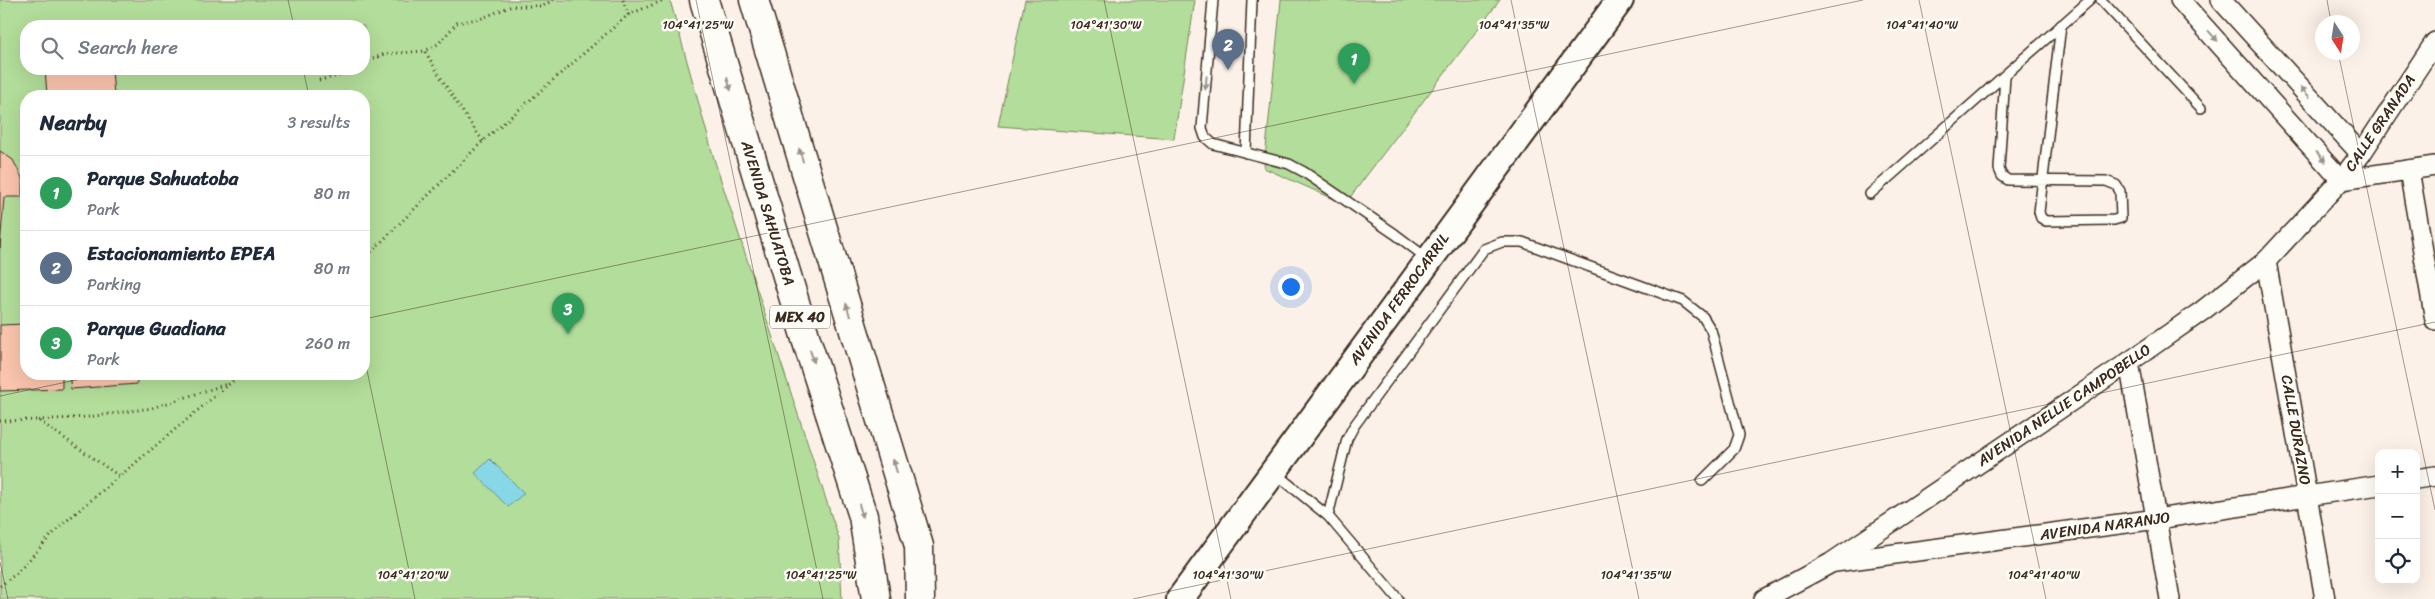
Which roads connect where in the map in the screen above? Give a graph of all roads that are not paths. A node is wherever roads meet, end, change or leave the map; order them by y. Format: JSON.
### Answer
{"nodes":[{"id":1,"x":704,"y":0,"type":"edge"},
{"id":2,"x":1213,"y":0,"type":"edge"},
{"id":3,"x":1252,"y":0,"type":"edge"},
{"id":4,"x":1620,"y":0,"type":"edge"},
{"id":5,"x":2090,"y":0,"type":"edge"},
{"id":6,"x":2101,"y":0,"type":"edge"},
{"id":7,"x":2180,"y":0,"type":"edge"},
{"id":8,"x":2210,"y":0,"type":"edge"},
{"id":9,"x":2221,"y":0,"type":"edge"},
{"id":10,"x":758,"y":13,"type":"edge"},
{"id":11,"x":2194,"y":15,"type":"junction"},
{"id":12,"x":2061,"y":25,"type":"junction"},
{"id":13,"x":2435,"y":42,"type":"edge"},
{"id":14,"x":2005,"y":76,"type":"junction"},
{"id":15,"x":2201,"y":108,"type":"dead end"},
{"id":16,"x":1246,"y":152,"type":"junction"},
{"id":17,"x":2361,"y":154,"type":"junction"},
{"id":18,"x":2435,"y":166,"type":"edge"},
{"id":19,"x":2408,"y":170,"type":"junction"},
{"id":20,"x":2341,"y":180,"type":"junction"},
{"id":21,"x":2042,"y":181,"type":"junction"},
{"id":22,"x":1870,"y":194,"type":"dead end"},
{"id":23,"x":1428,"y":259,"type":"junction"},
{"id":24,"x":2266,"y":260,"type":"junction"},
{"id":25,"x":2435,"y":320,"type":"edge"},
{"id":26,"x":2129,"y":362,"type":"junction"},
{"id":27,"x":1274,"y":472,"type":"junction"},
{"id":28,"x":2435,"y":476,"type":"edge"},
{"id":29,"x":2420,"y":478,"type":"edge"},
{"id":30,"x":1702,"y":481,"type":"dead end"},
{"id":31,"x":2375,"y":486,"type":"edge"},
{"id":32,"x":2308,"y":496,"type":"junction"},
{"id":33,"x":1328,"y":516,"type":"junction"},
{"id":34,"x":2157,"y":519,"type":"junction"},
{"id":35,"x":919,"y":546,"type":"junction"},
{"id":36,"x":1831,"y":563,"type":"junction"},
{"id":37,"x":1789,"y":593,"type":"edge"},
{"id":38,"x":876,"y":599,"type":"edge"},
{"id":39,"x":920,"y":599,"type":"edge"},
{"id":40,"x":936,"y":599,"type":"edge"},
{"id":41,"x":1180,"y":599,"type":"edge"},
{"id":42,"x":1398,"y":599,"type":"edge"},
{"id":43,"x":1764,"y":599,"type":"edge"},
{"id":44,"x":2170,"y":599,"type":"edge"},
{"id":45,"x":2325,"y":599,"type":"edge"}],
"edges":[{"from":1,"to":38,"type":"main road","name":"AVENIDA SAHUATOBA","number":"MEX 40","one_way":true},
{"from":2,"to":16,"type":"lane","one_way":true},
{"from":3,"to":16,"type":"lane"},
{"from":4,"to":23,"type":"street","name":"AVENIDA FERROCARRIL"},
{"from":5,"to":12,"type":"lane"},
{"from":6,"to":15,"type":"lane"},
{"from":7,"to":11,"type":"street"},
{"from":8,"to":11,"type":"street"},
{"from":17,"to":9,"type":"street","one_way":true},
{"from":35,"to":10,"type":"main road","number":"MEX 40","one_way":true},
{"from":11,"to":20,"type":"street","one_way":true},
{"from":12,"to":14,"type":"lane"},
{"from":12,"to":21,"type":"lane"},
{"from":13,"to":17,"type":"street","name":"CALLE GRANADA"},
{"from":14,"to":21,"type":"lane"},
{"from":14,"to":22,"type":"lane"},
{"from":16,"to":23,"type":"lane"},
{"from":17,"to":20,"type":"street","name":"CALLE GRANADA"},
{"from":18,"to":19,"type":"street"},
{"from":19,"to":20,"type":"street"},
{"from":19,"to":25,"type":"street"},
{"from":20,"to":24,"type":"street","name":"AVENIDA NELLIE CAMPOBELLO"},
{"from":21,"to":21,"type":"lane"},
{"from":23,"to":27,"type":"street","name":"AVENIDA FERROCARRIL"},
{"from":24,"to":26,"type":"street","name":"AVENIDA NELLIE CAMPOBELLO"},
{"from":24,"to":32,"type":"street","name":"CALLE DURAZNO"},
{"from":26,"to":34,"type":"street"},
{"from":26,"to":36,"type":"street","name":"AVENIDA NELLIE CAMPOBELLO"},
{"from":27,"to":33,"type":"lane"},
{"from":27,"to":41,"type":"street","name":"AVENIDA FERROCARRIL"},
{"from":28,"to":29,"type":"street"},
{"from":30,"to":33,"type":"lane"},
{"from":31,"to":32,"type":"street","name":"AVENIDA NARANJO"},
{"from":32,"to":34,"type":"street","name":"AVENIDA NARANJO"},
{"from":32,"to":45,"type":"street","name":"CALLE DURAZNO"},
{"from":33,"to":42,"type":"lane"},
{"from":34,"to":36,"type":"street","name":"AVENIDA NARANJO"},
{"from":34,"to":44,"type":"street"},
{"from":35,"to":39,"type":"main road","number":"MEX 40"},
{"from":35,"to":40,"type":"main road"},
{"from":36,"to":37,"type":"street","name":"AVENIDA NELLIE CAMPOBELLO"},
{"from":37,"to":43,"type":"street","name":"AVENIDA NELLIE CAMPOBELLO"}]}
